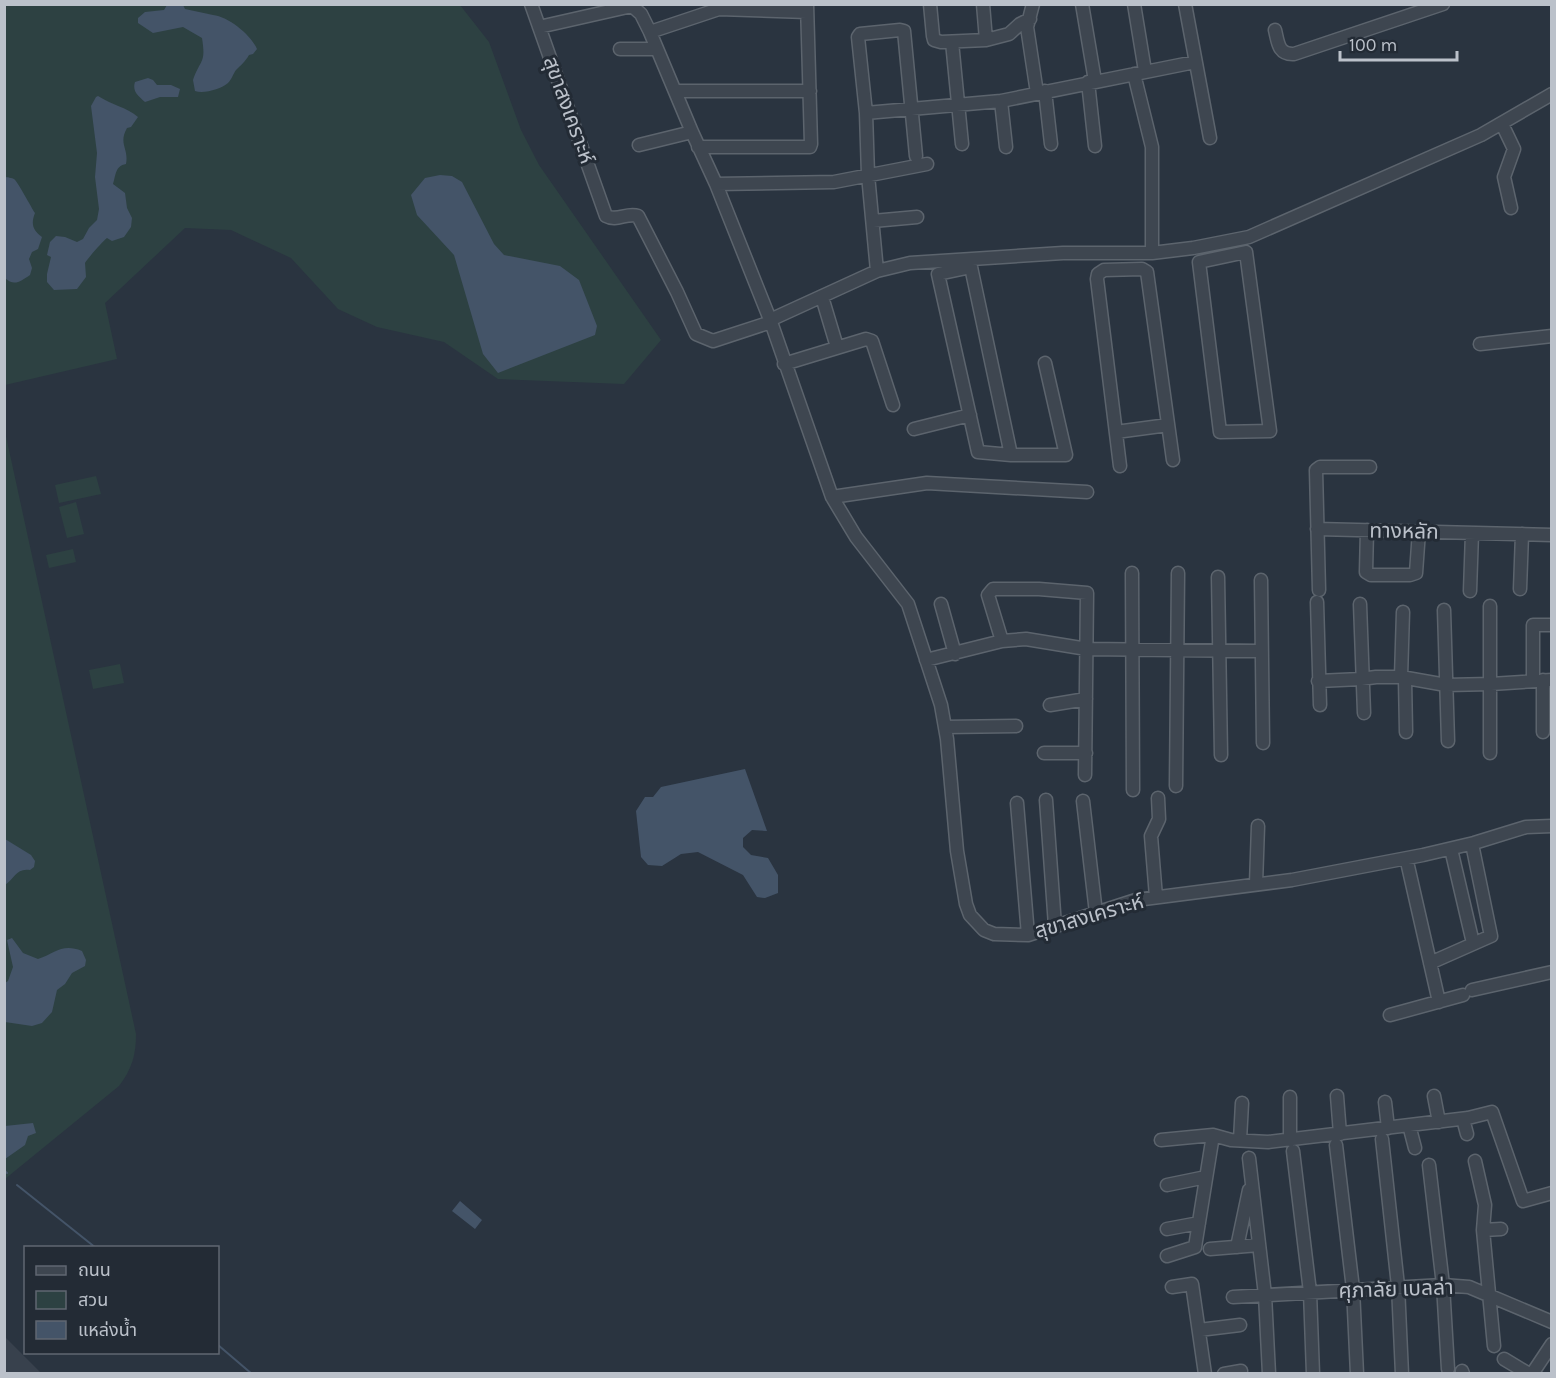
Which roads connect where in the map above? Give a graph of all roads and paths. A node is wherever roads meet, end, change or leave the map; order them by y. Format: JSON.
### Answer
{"nodes":[{"id":1,"x":531,"y":4,"type":"edge"},
{"id":2,"x":930,"y":4,"type":"edge"},
{"id":3,"x":983,"y":4,"type":"edge"},
{"id":4,"x":1033,"y":4,"type":"edge"},
{"id":5,"x":1082,"y":4,"type":"edge"},
{"id":6,"x":1134,"y":4,"type":"edge"},
{"id":7,"x":1185,"y":4,"type":"edge"},
{"id":8,"x":1443,"y":4,"type":"edge"},
{"id":9,"x":632,"y":5,"type":"edge"},
{"id":10,"x":731,"y":7,"type":"edge"},
{"id":11,"x":807,"y":8,"type":"edge"},
{"id":12,"x":1030,"y":19,"type":"junction"},
{"id":13,"x":539,"y":27,"type":"junction"},
{"id":14,"x":1275,"y":30,"type":"dead end"},
{"id":15,"x":650,"y":32,"type":"junction"},
{"id":16,"x":986,"y":40,"type":"junction"},
{"id":17,"x":952,"y":42,"type":"junction"},
{"id":18,"x":620,"y":49,"type":"dead end"},
{"id":19,"x":657,"y":49,"type":"junction"},
{"id":20,"x":1195,"y":62,"type":"junction"},
{"id":21,"x":1140,"y":72,"type":"junction"},
{"id":22,"x":1091,"y":82,"type":"junction"},
{"id":23,"x":675,"y":91,"type":"junction"},
{"id":24,"x":810,"y":91,"type":"junction"},
{"id":25,"x":1041,"y":92,"type":"junction"},
{"id":26,"x":1551,"y":94,"type":"edge"},
{"id":27,"x":1001,"y":101,"type":"junction"},
{"id":28,"x":958,"y":106,"type":"junction"},
{"id":29,"x":912,"y":109,"type":"junction"},
{"id":30,"x":866,"y":112,"type":"junction"},
{"id":31,"x":1502,"y":124,"type":"junction"},
{"id":32,"x":692,"y":132,"type":"junction"},
{"id":33,"x":1210,"y":138,"type":"dead end"},
{"id":34,"x":962,"y":144,"type":"dead end"},
{"id":35,"x":1051,"y":144,"type":"dead end"},
{"id":36,"x":639,"y":145,"type":"dead end"},
{"id":37,"x":1095,"y":146,"type":"dead end"},
{"id":38,"x":698,"y":147,"type":"junction"},
{"id":39,"x":1006,"y":147,"type":"dead end"},
{"id":40,"x":916,"y":156,"type":"dead end"},
{"id":41,"x":927,"y":164,"type":"dead end"},
{"id":42,"x":868,"y":175,"type":"junction"},
{"id":43,"x":716,"y":184,"type":"junction"},
{"id":44,"x":1511,"y":208,"type":"dead end"},
{"id":45,"x":917,"y":217,"type":"dead end"},
{"id":46,"x":873,"y":221,"type":"junction"},
{"id":47,"x":1220,"y":243,"type":"junction"},
{"id":48,"x":1152,"y":253,"type":"junction"},
{"id":49,"x":1116,"y":254,"type":"junction"},
{"id":50,"x":1222,"y":257,"type":"junction"},
{"id":51,"x":951,"y":265,"type":"junction"},
{"id":52,"x":1118,"y":270,"type":"junction"},
{"id":53,"x":878,"y":271,"type":"junction"},
{"id":54,"x":822,"y":297,"type":"junction"},
{"id":55,"x":770,"y":321,"type":"junction"},
{"id":56,"x":1551,"y":336,"type":"edge"},
{"id":57,"x":1480,"y":344,"type":"dead end"},
{"id":58,"x":837,"y":347,"type":"junction"},
{"id":59,"x":1045,"y":363,"type":"dead end"},
{"id":60,"x":784,"y":364,"type":"junction"},
{"id":61,"x":893,"y":405,"type":"dead end"},
{"id":62,"x":970,"y":415,"type":"junction"},
{"id":63,"x":1168,"y":425,"type":"junction"},
{"id":64,"x":914,"y":429,"type":"dead end"},
{"id":65,"x":1116,"y":432,"type":"junction"},
{"id":66,"x":1011,"y":455,"type":"junction"},
{"id":67,"x":1173,"y":460,"type":"dead end"},
{"id":68,"x":1120,"y":466,"type":"dead end"},
{"id":69,"x":1370,"y":467,"type":"dead end"},
{"id":70,"x":1087,"y":492,"type":"dead end"},
{"id":71,"x":832,"y":497,"type":"junction"},
{"id":72,"x":1317,"y":529,"type":"junction"},
{"id":73,"x":1367,"y":530,"type":"junction"},
{"id":74,"x":1419,"y":531,"type":"junction"},
{"id":75,"x":1472,"y":533,"type":"junction"},
{"id":76,"x":1522,"y":534,"type":"junction"},
{"id":77,"x":1551,"y":535,"type":"edge"},
{"id":78,"x":1132,"y":573,"type":"dead end"},
{"id":79,"x":1178,"y":573,"type":"dead end"},
{"id":80,"x":1218,"y":577,"type":"dead end"},
{"id":81,"x":1261,"y":580,"type":"dead end"},
{"id":82,"x":1520,"y":589,"type":"dead end"},
{"id":83,"x":1470,"y":591,"type":"dead end"},
{"id":84,"x":941,"y":604,"type":"dead end"},
{"id":85,"x":1360,"y":604,"type":"dead end"},
{"id":86,"x":1490,"y":606,"type":"dead end"},
{"id":87,"x":1444,"y":610,"type":"dead end"},
{"id":88,"x":1403,"y":612,"type":"dead end"},
{"id":89,"x":1551,"y":625,"type":"edge"},
{"id":90,"x":1002,"y":641,"type":"junction"},
{"id":91,"x":1087,"y":649,"type":"junction"},
{"id":92,"x":1177,"y":649,"type":"junction"},
{"id":93,"x":1131,"y":650,"type":"junction"},
{"id":94,"x":1221,"y":650,"type":"junction"},
{"id":95,"x":1262,"y":651,"type":"junction"},
{"id":96,"x":955,"y":654,"type":"junction"},
{"id":97,"x":926,"y":660,"type":"junction"},
{"id":98,"x":1403,"y":678,"type":"junction"},
{"id":99,"x":1361,"y":680,"type":"junction"},
{"id":100,"x":1542,"y":680,"type":"edge"},
{"id":101,"x":1318,"y":681,"type":"junction"},
{"id":102,"x":1491,"y":684,"type":"junction"},
{"id":103,"x":1446,"y":685,"type":"junction"},
{"id":104,"x":1086,"y":699,"type":"junction"},
{"id":105,"x":1050,"y":705,"type":"dead end"},
{"id":106,"x":1320,"y":705,"type":"dead end"},
{"id":107,"x":1364,"y":713,"type":"dead end"},
{"id":108,"x":1016,"y":726,"type":"dead end"},
{"id":109,"x":945,"y":727,"type":"junction"},
{"id":110,"x":1406,"y":732,"type":"dead end"},
{"id":111,"x":1543,"y":732,"type":"dead end"},
{"id":112,"x":1448,"y":741,"type":"dead end"},
{"id":113,"x":1263,"y":743,"type":"dead end"},
{"id":114,"x":1044,"y":753,"type":"dead end"},
{"id":115,"x":1086,"y":753,"type":"junction"},
{"id":116,"x":1490,"y":753,"type":"dead end"},
{"id":117,"x":1221,"y":755,"type":"dead end"},
{"id":118,"x":1086,"y":775,"type":"dead end"},
{"id":119,"x":1176,"y":786,"type":"dead end"},
{"id":120,"x":1133,"y":790,"type":"dead end"},
{"id":121,"x":1158,"y":798,"type":"dead end"},
{"id":122,"x":1046,"y":800,"type":"dead end"},
{"id":123,"x":1083,"y":801,"type":"dead end"},
{"id":124,"x":1017,"y":803,"type":"dead end"},
{"id":125,"x":1258,"y":826,"type":"dead end"},
{"id":126,"x":1551,"y":826,"type":"edge"},
{"id":127,"x":1472,"y":844,"type":"junction"},
{"id":128,"x":1451,"y":849,"type":"junction"},
{"id":129,"x":1408,"y":866,"type":"dead end"},
{"id":130,"x":1477,"y":869,"type":"junction"},
{"id":131,"x":1457,"y":873,"type":"junction"},
{"id":132,"x":1256,"y":884,"type":"junction"},
{"id":133,"x":1156,"y":897,"type":"junction"},
{"id":134,"x":1096,"y":913,"type":"junction"},
{"id":135,"x":1055,"y":926,"type":"junction"},
{"id":136,"x":1028,"y":935,"type":"junction"},
{"id":137,"x":1473,"y":944,"type":"junction"},
{"id":138,"x":1430,"y":963,"type":"junction"},
{"id":139,"x":1551,"y":972,"type":"edge"},
{"id":140,"x":1439,"y":1002,"type":"junction"},
{"id":141,"x":1390,"y":1015,"type":"dead end"},
{"id":142,"x":1337,"y":1096,"type":"dead end"},
{"id":143,"x":1434,"y":1096,"type":"dead end"},
{"id":144,"x":1290,"y":1097,"type":"dead end"},
{"id":145,"x":1385,"y":1102,"type":"dead end"},
{"id":146,"x":1242,"y":1103,"type":"dead end"},
{"id":147,"x":1463,"y":1119,"type":"junction"},
{"id":148,"x":1439,"y":1122,"type":"junction"},
{"id":149,"x":1408,"y":1125,"type":"junction"},
{"id":150,"x":1388,"y":1128,"type":"junction"},
{"id":151,"x":1467,"y":1134,"type":"dead end"},
{"id":152,"x":1213,"y":1135,"type":"junction"},
{"id":153,"x":1338,"y":1139,"type":"junction"},
{"id":154,"x":1161,"y":1140,"type":"dead end"},
{"id":155,"x":1240,"y":1140,"type":"junction"},
{"id":156,"x":1382,"y":1140,"type":"dead end"},
{"id":157,"x":1292,"y":1146,"type":"junction"},
{"id":158,"x":1415,"y":1148,"type":"dead end"},
{"id":159,"x":1249,"y":1158,"type":"dead end"},
{"id":160,"x":1475,"y":1161,"type":"dead end"},
{"id":161,"x":1429,"y":1165,"type":"dead end"},
{"id":162,"x":1206,"y":1177,"type":"junction"},
{"id":163,"x":1251,"y":1178,"type":"junction"},
{"id":164,"x":1167,"y":1185,"type":"dead end"},
{"id":165,"x":1551,"y":1193,"type":"edge"},
{"id":166,"x":1199,"y":1223,"type":"junction"},
{"id":167,"x":1167,"y":1229,"type":"dead end"},
{"id":168,"x":1501,"y":1229,"type":"dead end"},
{"id":169,"x":1483,"y":1230,"type":"junction"},
{"id":170,"x":1259,"y":1245,"type":"junction"},
{"id":171,"x":1237,"y":1247,"type":"junction"},
{"id":172,"x":1210,"y":1250,"type":"dead end"},
{"id":173,"x":1167,"y":1256,"type":"dead end"},
{"id":174,"x":1443,"y":1285,"type":"junction"},
{"id":175,"x":1398,"y":1286,"type":"junction"},
{"id":176,"x":1172,"y":1287,"type":"dead end"},
{"id":177,"x":1353,"y":1289,"type":"junction"},
{"id":178,"x":1310,"y":1292,"type":"junction"},
{"id":179,"x":1265,"y":1295,"type":"junction"},
{"id":180,"x":1491,"y":1296,"type":"junction"},
{"id":181,"x":1233,"y":1297,"type":"dead end"},
{"id":182,"x":1551,"y":1322,"type":"edge"},
{"id":183,"x":1240,"y":1325,"type":"dead end"},
{"id":184,"x":1199,"y":1330,"type":"junction"},
{"id":185,"x":1551,"y":1344,"type":"edge"},
{"id":186,"x":1494,"y":1346,"type":"dead end"},
{"id":187,"x":1504,"y":1359,"type":"dead end"},
{"id":188,"x":1448,"y":1369,"type":"dead end"},
{"id":189,"x":1241,"y":1371,"type":"dead end"},
{"id":190,"x":1205,"y":1374,"type":"edge"},
{"id":191,"x":1224,"y":1374,"type":"edge"},
{"id":192,"x":1269,"y":1374,"type":"edge"},
{"id":193,"x":1313,"y":1374,"type":"edge"},
{"id":194,"x":1357,"y":1374,"type":"edge"},
{"id":195,"x":1402,"y":1374,"type":"edge"},
{"id":196,"x":1530,"y":1374,"type":"edge"}],
"edges":[{"from":1,"to":13,"type":"street","name":"สุขาสงเคราะห์"},
{"from":2,"to":17,"type":"street"},
{"from":3,"to":16,"type":"street"},
{"from":4,"to":12,"type":"street"},
{"from":5,"to":22,"type":"street"},
{"from":6,"to":21,"type":"street"},
{"from":7,"to":20,"type":"street"},
{"from":8,"to":14,"type":"street"},
{"from":9,"to":13,"type":"street"},
{"from":9,"to":15,"type":"street","name":"สุขาสงเคราะห์"},
{"from":10,"to":11,"type":"street"},
{"from":10,"to":15,"type":"street"},
{"from":11,"to":24,"type":"street"},
{"from":12,"to":16,"type":"street"},
{"from":12,"to":25,"type":"street"},
{"from":13,"to":55,"type":"street","name":"สุขาสงเคราะห์"},
{"from":15,"to":19,"type":"street","name":"สุขาสงเคราะห์"},
{"from":16,"to":17,"type":"street"},
{"from":17,"to":28,"type":"street"},
{"from":18,"to":19,"type":"street"},
{"from":19,"to":23,"type":"street","name":"สุขาสงเคราะห์"},
{"from":20,"to":21,"type":"street"},
{"from":20,"to":33,"type":"street"},
{"from":21,"to":22,"type":"street"},
{"from":21,"to":48,"type":"street"},
{"from":22,"to":25,"type":"street"},
{"from":22,"to":37,"type":"street"},
{"from":23,"to":24,"type":"street"},
{"from":23,"to":32,"type":"street","name":"สุขาสงเคราะห์"},
{"from":24,"to":38,"type":"street"},
{"from":25,"to":27,"type":"street"},
{"from":25,"to":35,"type":"street"},
{"from":26,"to":31,"type":"street"},
{"from":27,"to":28,"type":"street"},
{"from":27,"to":39,"type":"street"},
{"from":28,"to":29,"type":"street"},
{"from":28,"to":34,"type":"street"},
{"from":29,"to":30,"type":"street"},
{"from":29,"to":30,"type":"street"},
{"from":29,"to":40,"type":"street"},
{"from":30,"to":42,"type":"street"},
{"from":31,"to":44,"type":"street"},
{"from":31,"to":47,"type":"street"},
{"from":32,"to":36,"type":"street"},
{"from":32,"to":38,"type":"street","name":"สุขาสงเคราะห์"},
{"from":38,"to":43,"type":"street","name":"สุขาสงเคราะห์"},
{"from":41,"to":42,"type":"street"},
{"from":42,"to":43,"type":"street"},
{"from":42,"to":46,"type":"street"},
{"from":43,"to":55,"type":"street","name":"สุขาสงเคราะห์"},
{"from":45,"to":46,"type":"street"},
{"from":46,"to":53,"type":"street"},
{"from":47,"to":48,"type":"street"},
{"from":47,"to":50,"type":"street"},
{"from":48,"to":49,"type":"street"},
{"from":49,"to":51,"type":"street"},
{"from":49,"to":52,"type":"street"},
{"from":50,"to":50,"type":"street"},
{"from":51,"to":53,"type":"street"},
{"from":51,"to":62,"type":"street"},
{"from":51,"to":66,"type":"street"},
{"from":52,"to":63,"type":"street"},
{"from":52,"to":65,"type":"street"},
{"from":53,"to":54,"type":"street"},
{"from":54,"to":55,"type":"street"},
{"from":54,"to":58,"type":"street"},
{"from":55,"to":60,"type":"street","name":"สุขาสงเคราะห์"},
{"from":56,"to":57,"type":"street"},
{"from":58,"to":60,"type":"street"},
{"from":58,"to":61,"type":"street"},
{"from":59,"to":66,"type":"street"},
{"from":60,"to":71,"type":"street","name":"สุขาสงเคราะห์"},
{"from":62,"to":64,"type":"street"},
{"from":62,"to":66,"type":"street"},
{"from":63,"to":65,"type":"street"},
{"from":63,"to":67,"type":"street"},
{"from":65,"to":68,"type":"street"},
{"from":69,"to":72,"type":"street"},
{"from":70,"to":71,"type":"street"},
{"from":71,"to":97,"type":"street","name":"สุขาสงเคราะห์"},
{"from":72,"to":73,"type":"street","name":"ทางหลัก"},
{"from":72,"to":101,"type":"street"},
{"from":73,"to":74,"type":"street","name":"ทางหลัก"},
{"from":73,"to":74,"type":"street"},
{"from":74,"to":75,"type":"street","name":"ทางหลัก"},
{"from":75,"to":76,"type":"street","name":"ทางหลัก"},
{"from":75,"to":83,"type":"street"},
{"from":76,"to":77,"type":"street","name":"ทางหลัก"},
{"from":76,"to":82,"type":"street"},
{"from":78,"to":93,"type":"street"},
{"from":79,"to":92,"type":"street"},
{"from":80,"to":94,"type":"street"},
{"from":81,"to":95,"type":"street"},
{"from":84,"to":96,"type":"street"},
{"from":85,"to":99,"type":"street"},
{"from":86,"to":102,"type":"street"},
{"from":87,"to":103,"type":"street"},
{"from":88,"to":98,"type":"street"},
{"from":89,"to":100,"type":"street"},
{"from":90,"to":91,"type":"street"},
{"from":90,"to":91,"type":"street"},
{"from":90,"to":96,"type":"street"},
{"from":91,"to":93,"type":"street"},
{"from":91,"to":104,"type":"street"},
{"from":92,"to":93,"type":"street"},
{"from":92,"to":94,"type":"street"},
{"from":92,"to":119,"type":"street"},
{"from":93,"to":120,"type":"street"},
{"from":94,"to":95,"type":"street"},
{"from":94,"to":117,"type":"street"},
{"from":95,"to":113,"type":"street"},
{"from":96,"to":97,"type":"street"},
{"from":97,"to":109,"type":"street","name":"สุขาสงเคราะห์"},
{"from":98,"to":99,"type":"street"},
{"from":98,"to":103,"type":"street"},
{"from":98,"to":110,"type":"street"},
{"from":99,"to":101,"type":"street"},
{"from":99,"to":107,"type":"street"},
{"from":100,"to":102,"type":"street"},
{"from":100,"to":111,"type":"street"},
{"from":101,"to":106,"type":"street"},
{"from":102,"to":103,"type":"street"},
{"from":102,"to":116,"type":"street"},
{"from":103,"to":112,"type":"street"},
{"from":104,"to":105,"type":"street"},
{"from":104,"to":115,"type":"street"},
{"from":108,"to":109,"type":"street"},
{"from":109,"to":136,"type":"street","name":"สุขาสงเคราะห์"},
{"from":114,"to":115,"type":"street"},
{"from":115,"to":118,"type":"street"},
{"from":121,"to":133,"type":"street"},
{"from":122,"to":135,"type":"street"},
{"from":123,"to":134,"type":"street"},
{"from":124,"to":136,"type":"street"},
{"from":125,"to":132,"type":"street"},
{"from":126,"to":127,"type":"street","name":"สุขาสงเคราะห์"},
{"from":127,"to":128,"type":"street","name":"สุขาสงเคราะห์"},
{"from":127,"to":130,"type":"street"},
{"from":128,"to":131,"type":"street"},
{"from":128,"to":132,"type":"street","name":"สุขาสงเคราะห์"},
{"from":129,"to":138,"type":"street"},
{"from":130,"to":131,"type":"street"},
{"from":130,"to":137,"type":"street"},
{"from":131,"to":137,"type":"street"},
{"from":132,"to":133,"type":"street","name":"สุขาสงเคราะห์"},
{"from":133,"to":134,"type":"street","name":"สุขาสงเคราะห์"},
{"from":134,"to":135,"type":"street","name":"สุขาสงเคราะห์"},
{"from":135,"to":136,"type":"street","name":"สุขาสงเคราะห์"},
{"from":137,"to":138,"type":"street"},
{"from":138,"to":140,"type":"street"},
{"from":139,"to":140,"type":"street"},
{"from":140,"to":141,"type":"street"},
{"from":142,"to":153,"type":"street"},
{"from":143,"to":148,"type":"street"},
{"from":144,"to":157,"type":"street"},
{"from":145,"to":150,"type":"street"},
{"from":146,"to":155,"type":"street"},
{"from":147,"to":148,"type":"street"},
{"from":147,"to":151,"type":"street"},
{"from":147,"to":165,"type":"street"},
{"from":148,"to":149,"type":"street"},
{"from":149,"to":150,"type":"street"},
{"from":149,"to":158,"type":"street"},
{"from":150,"to":153,"type":"street"},
{"from":152,"to":154,"type":"street"},
{"from":152,"to":155,"type":"street"},
{"from":152,"to":162,"type":"street"},
{"from":153,"to":157,"type":"street"},
{"from":153,"to":177,"type":"street"},
{"from":155,"to":157,"type":"street"},
{"from":156,"to":175,"type":"street"},
{"from":157,"to":178,"type":"street"},
{"from":159,"to":163,"type":"street"},
{"from":160,"to":169,"type":"street"},
{"from":161,"to":174,"type":"street"},
{"from":162,"to":164,"type":"street"},
{"from":162,"to":166,"type":"street"},
{"from":163,"to":170,"type":"street"},
{"from":163,"to":171,"type":"street"},
{"from":166,"to":167,"type":"street"},
{"from":166,"to":173,"type":"street"},
{"from":168,"to":169,"type":"street"},
{"from":169,"to":180,"type":"street"},
{"from":170,"to":171,"type":"street"},
{"from":170,"to":179,"type":"street"},
{"from":171,"to":172,"type":"street"},
{"from":174,"to":175,"type":"street","name":"ศุภาลัย เบลล่า"},
{"from":174,"to":180,"type":"street","name":"ศุภาลัย เบลล่า"},
{"from":174,"to":188,"type":"street"},
{"from":175,"to":177,"type":"street","name":"ศุภาลัย เบลล่า"},
{"from":175,"to":195,"type":"street"},
{"from":176,"to":184,"type":"street"},
{"from":177,"to":178,"type":"street","name":"ศุภาลัย เบลล่า"},
{"from":177,"to":194,"type":"street"},
{"from":178,"to":179,"type":"street","name":"ศุภาลัย เบลล่า"},
{"from":178,"to":193,"type":"street"},
{"from":179,"to":181,"type":"street","name":"ศุภาลัย เบลล่า"},
{"from":179,"to":192,"type":"street"},
{"from":180,"to":182,"type":"street","name":"ศุภาลัย เบลล่า"},
{"from":180,"to":186,"type":"street"},
{"from":183,"to":184,"type":"street"},
{"from":184,"to":190,"type":"street"},
{"from":185,"to":196,"type":"street"},
{"from":187,"to":196,"type":"street"},
{"from":189,"to":191,"type":"street"}]}
